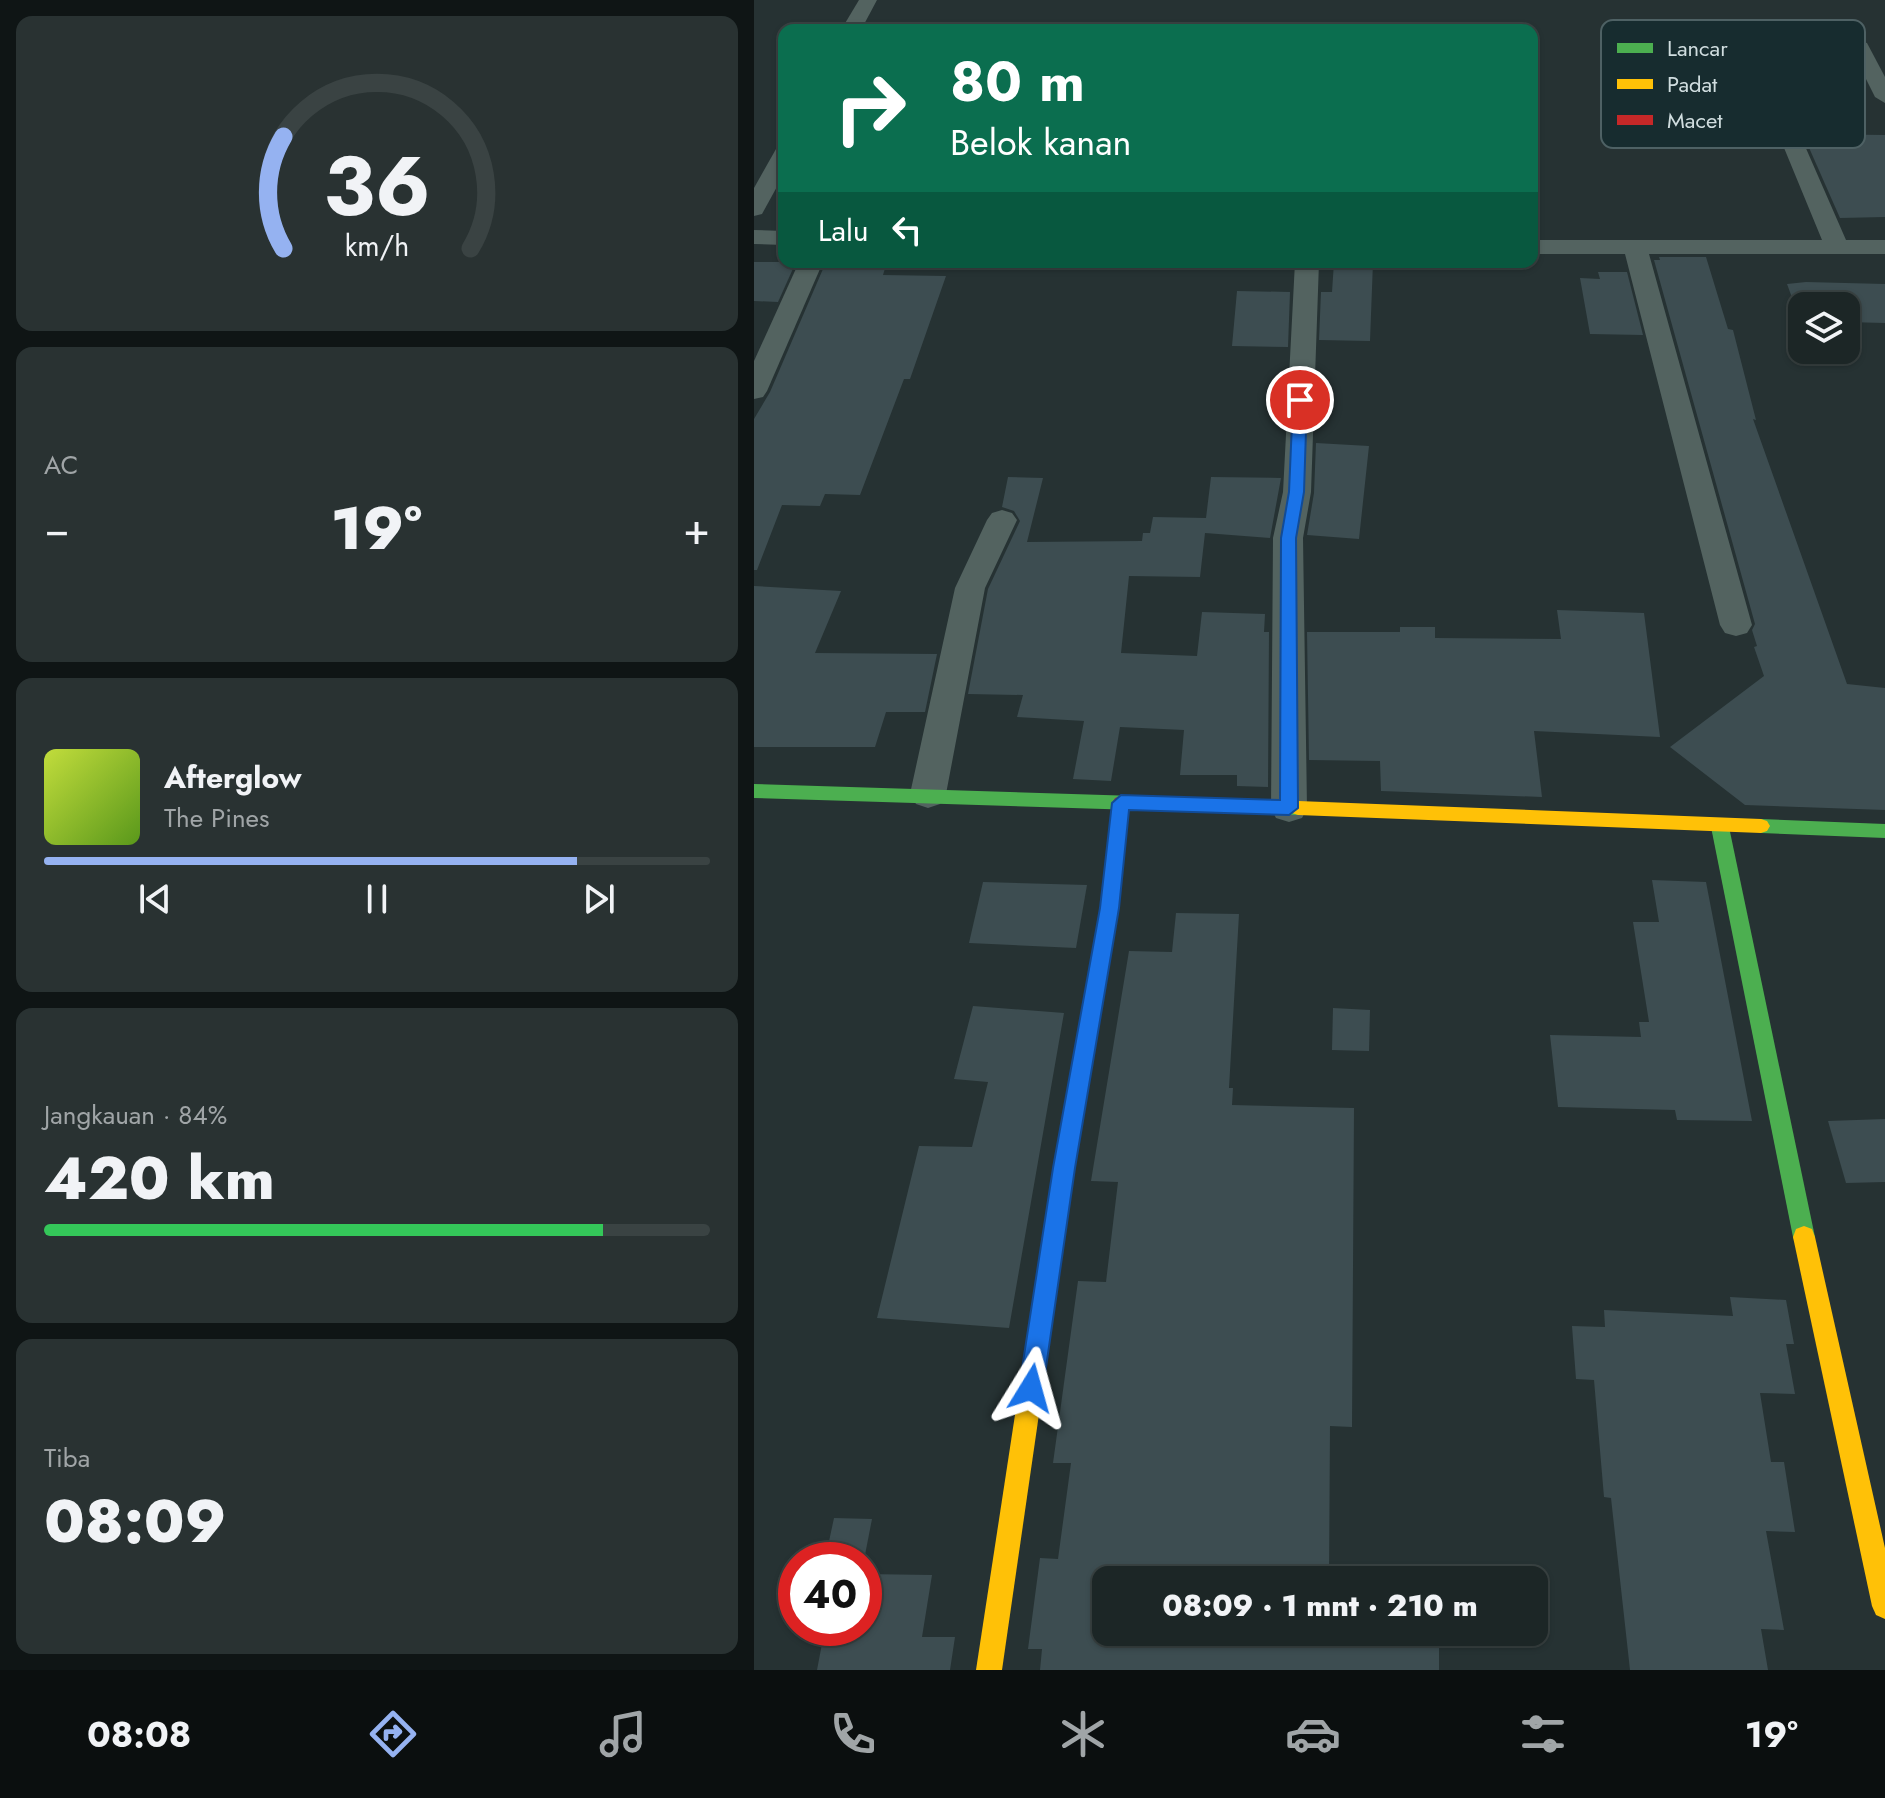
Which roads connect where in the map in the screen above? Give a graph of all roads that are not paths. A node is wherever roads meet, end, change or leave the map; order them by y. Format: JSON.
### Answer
{"nodes":[{"id":1,"x":868,"y":0,"type":"edge"},
{"id":2,"x":854,"y":24,"type":"edge"},
{"id":3,"x":1865,"y":57,"type":"edge"},
{"id":4,"x":1885,"y":97,"type":"edge"},
{"id":5,"x":1795,"y":148,"type":"edge"},
{"id":6,"x":778,"y":165,"type":"edge"},
{"id":7,"x":754,"y":209,"type":"edge"},
{"id":8,"x":754,"y":237,"type":"edge"},
{"id":9,"x":778,"y":238,"type":"edge"},
{"id":10,"x":1538,"y":247,"type":"edge"},
{"id":11,"x":1837,"y":247,"type":"junction"},
{"id":12,"x":1885,"y":247,"type":"edge"},
{"id":13,"x":1635,"y":248,"type":"junction"},
{"id":14,"x":808,"y":268,"type":"edge"},
{"id":15,"x":1307,"y":268,"type":"edge"},
{"id":16,"x":754,"y":391,"type":"edge"},
{"id":17,"x":1002,"y":520,"type":"dead end"},
{"id":18,"x":1736,"y":625,"type":"dead end"},
{"id":19,"x":754,"y":791,"type":"edge"},
{"id":20,"x":928,"y":794,"type":"junction"},
{"id":21,"x":1121,"y":803,"type":"junction"},
{"id":22,"x":1289,"y":808,"type":"junction"},
{"id":23,"x":1720,"y":827,"type":"junction"},
{"id":24,"x":1885,"y":831,"type":"edge"},
{"id":25,"x":1885,"y":1606,"type":"edge"},
{"id":26,"x":989,"y":1670,"type":"edge"}],
"edges":[{"from":1,"to":2,"type":"street"},
{"from":3,"to":4,"type":"street"},
{"from":5,"to":11,"type":"street"},
{"from":6,"to":7,"type":"street"},
{"from":8,"to":9,"type":"street"},
{"from":10,"to":13,"type":"street"},
{"from":11,"to":12,"type":"street"},
{"from":11,"to":13,"type":"street"},
{"from":13,"to":18,"type":"street"},
{"from":14,"to":16,"type":"street"},
{"from":15,"to":22,"type":"street"},
{"from":17,"to":20,"type":"street"},
{"from":19,"to":20,"type":"street"},
{"from":20,"to":21,"type":"street"},
{"from":21,"to":22,"type":"street"},
{"from":21,"to":26,"type":"street"},
{"from":22,"to":23,"type":"street"},
{"from":23,"to":24,"type":"street"},
{"from":23,"to":25,"type":"street"}]}
